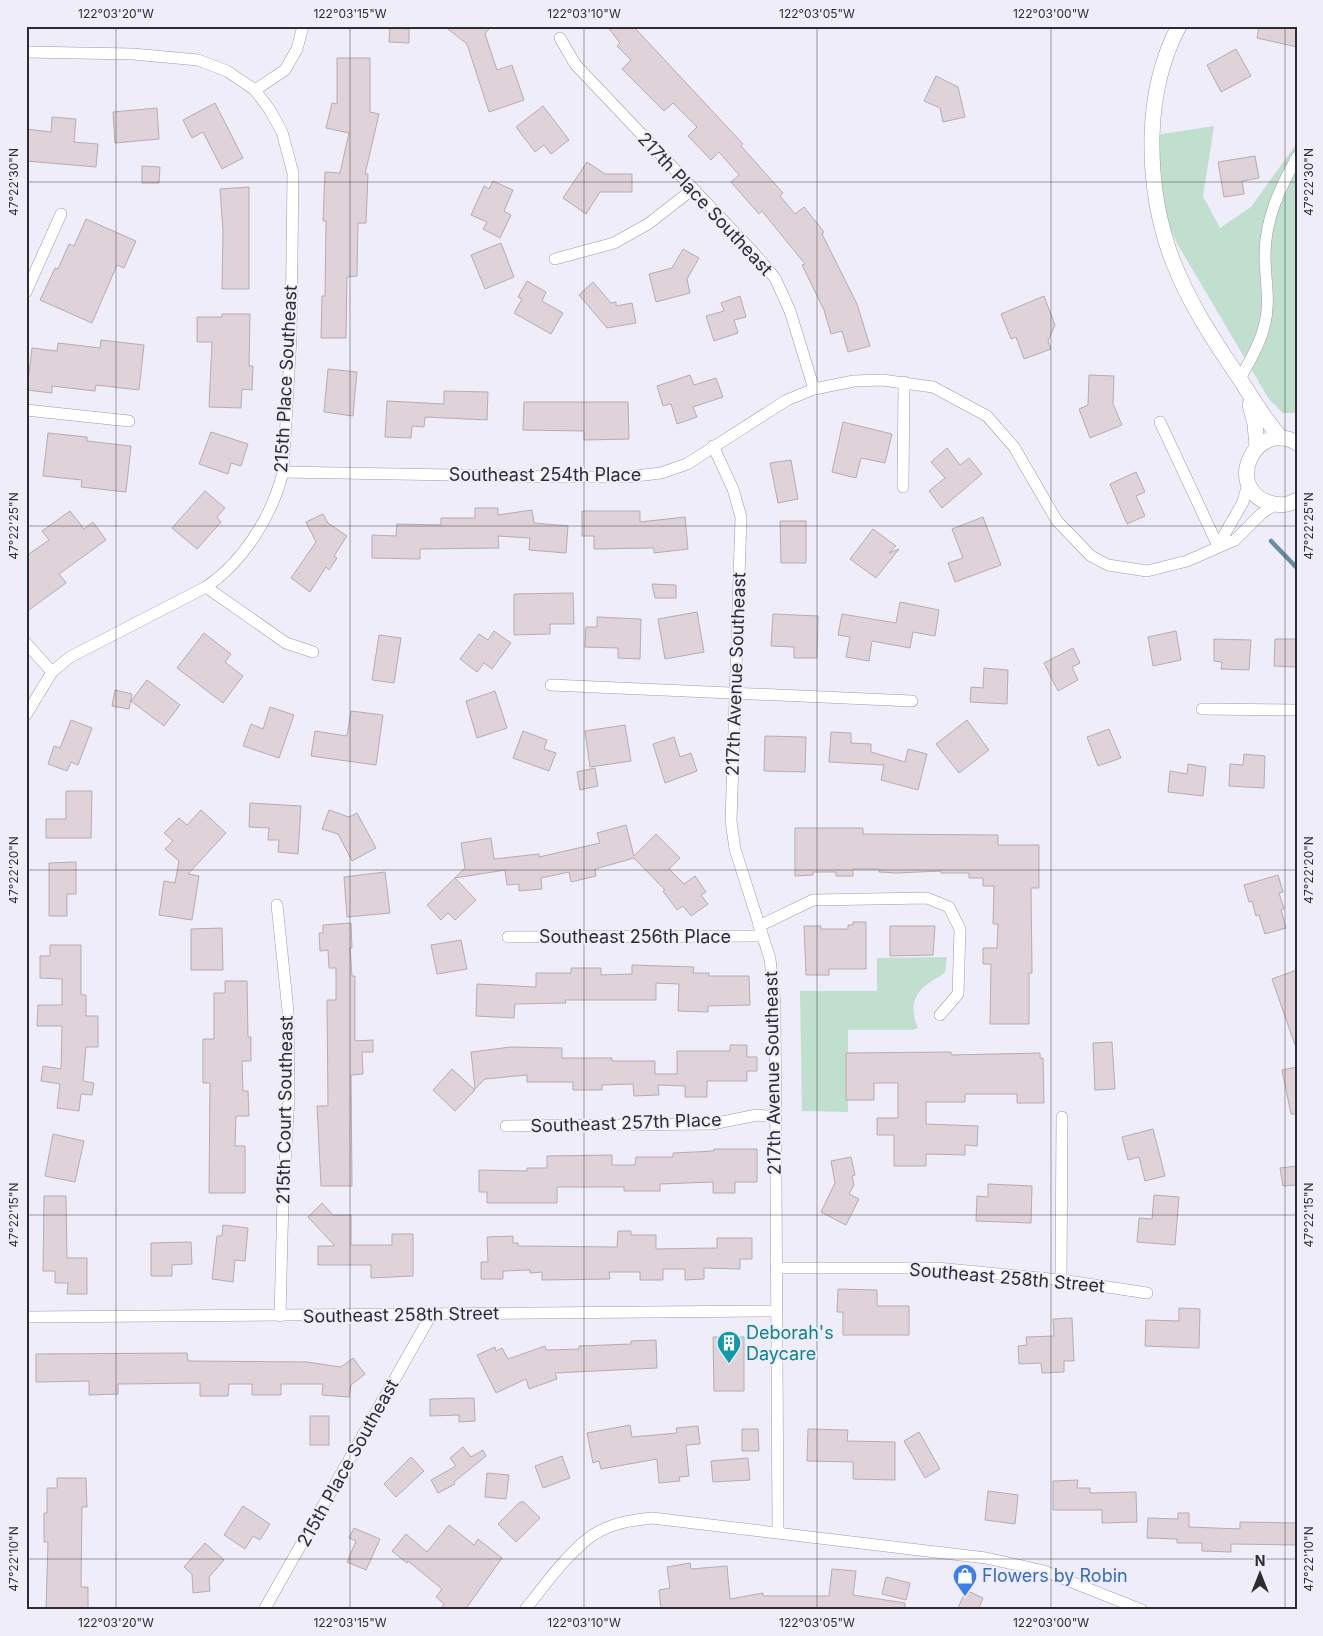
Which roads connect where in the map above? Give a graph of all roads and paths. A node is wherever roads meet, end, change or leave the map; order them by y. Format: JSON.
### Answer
{"nodes":[{"id":1,"x":303,"y":26,"type":"edge"},
{"id":2,"x":1179,"y":26,"type":"edge"},
{"id":3,"x":560,"y":38,"type":"dead end"},
{"id":4,"x":26,"y":52,"type":"edge"},
{"id":5,"x":255,"y":90,"type":"junction"},
{"id":6,"x":1297,"y":157,"type":"edge"},
{"id":7,"x":693,"y":190,"type":"junction"},
{"id":8,"x":61,"y":214,"type":"dead end"},
{"id":9,"x":555,"y":259,"type":"dead end"},
{"id":10,"x":26,"y":292,"type":"edge"},
{"id":11,"x":904,"y":382,"type":"junction"},
{"id":12,"x":1243,"y":385,"type":"junction"},
{"id":13,"x":814,"y":389,"type":"junction"},
{"id":14,"x":26,"y":410,"type":"edge"},
{"id":15,"x":129,"y":421,"type":"dead end"},
{"id":16,"x":1160,"y":422,"type":"dead end"},
{"id":17,"x":1281,"y":438,"type":"junction"},
{"id":18,"x":1297,"y":443,"type":"edge"},
{"id":19,"x":713,"y":446,"type":"junction"},
{"id":20,"x":1257,"y":447,"type":"junction"},
{"id":21,"x":283,"y":472,"type":"junction"},
{"id":22,"x":1248,"y":483,"type":"junction"},
{"id":23,"x":903,"y":486,"type":"dead end"},
{"id":24,"x":1295,"y":504,"type":"edge"},
{"id":25,"x":1274,"y":505,"type":"junction"},
{"id":26,"x":1218,"y":546,"type":"junction"},
{"id":27,"x":206,"y":587,"type":"junction"},
{"id":28,"x":26,"y":643,"type":"edge"},
{"id":29,"x":313,"y":652,"type":"dead end"},
{"id":30,"x":52,"y":672,"type":"junction"},
{"id":31,"x":551,"y":686,"type":"dead end"},
{"id":32,"x":734,"y":693,"type":"junction"},
{"id":33,"x":912,"y":701,"type":"dead end"},
{"id":34,"x":1202,"y":710,"type":"dead end"},
{"id":35,"x":1297,"y":710,"type":"edge"},
{"id":36,"x":26,"y":715,"type":"edge"},
{"id":37,"x":277,"y":905,"type":"dead end"},
{"id":38,"x":761,"y":931,"type":"junction"},
{"id":39,"x":508,"y":937,"type":"dead end"},
{"id":40,"x":940,"y":1015,"type":"dead end"},
{"id":41,"x":776,"y":1116,"type":"junction"},
{"id":42,"x":1062,"y":1117,"type":"dead end"},
{"id":43,"x":506,"y":1126,"type":"dead end"},
{"id":44,"x":776,"y":1268,"type":"junction"},
{"id":45,"x":1062,"y":1280,"type":"junction"},
{"id":46,"x":1148,"y":1293,"type":"dead end"},
{"id":47,"x":776,"y":1310,"type":"junction"},
{"id":48,"x":431,"y":1315,"type":"junction"},
{"id":49,"x":280,"y":1316,"type":"junction"},
{"id":50,"x":26,"y":1317,"type":"edge"},
{"id":51,"x":778,"y":1532,"type":"junction"},
{"id":52,"x":264,"y":1610,"type":"edge"},
{"id":53,"x":525,"y":1610,"type":"edge"},
{"id":54,"x":1142,"y":1610,"type":"edge"}],
"edges":[{"from":1,"to":5,"type":"street"},
{"from":2,"to":12,"type":"street"},
{"from":3,"to":7,"type":"street","name":"217th Place Southeast"},
{"from":4,"to":5,"type":"street","name":"215th Place Southeast"},
{"from":5,"to":21,"type":"street","name":"215th Place Southeast"},
{"from":6,"to":12,"type":"street"},
{"from":7,"to":9,"type":"street"},
{"from":7,"to":13,"type":"street","name":"217th Place Southeast"},
{"from":8,"to":10,"type":"street"},
{"from":11,"to":13,"type":"street","name":"Southeast 254th Place"},
{"from":11,"to":23,"type":"street"},
{"from":11,"to":26,"type":"street","name":"Southeast 254th Place"},
{"from":12,"to":17,"type":"street"},
{"from":12,"to":20,"type":"street"},
{"from":13,"to":19,"type":"street","name":"Southeast 254th Place"},
{"from":14,"to":15,"type":"street"},
{"from":16,"to":26,"type":"street"},
{"from":17,"to":18,"type":"street"},
{"from":17,"to":20,"type":"street"},
{"from":19,"to":21,"type":"street","name":"Southeast 254th Place"},
{"from":19,"to":32,"type":"street","name":"217th Avenue Southeast"},
{"from":20,"to":22,"type":"street"},
{"from":21,"to":27,"type":"street","name":"215th Place Southeast"},
{"from":22,"to":25,"type":"street"},
{"from":22,"to":26,"type":"street"},
{"from":24,"to":25,"type":"street"},
{"from":25,"to":26,"type":"street","name":"Southeast 254th Place"},
{"from":27,"to":29,"type":"street"},
{"from":27,"to":30,"type":"street","name":"215th Place Southeast"},
{"from":28,"to":30,"type":"street"},
{"from":30,"to":36,"type":"street"},
{"from":31,"to":32,"type":"street"},
{"from":32,"to":33,"type":"street"},
{"from":32,"to":38,"type":"street","name":"217th Avenue Southeast"},
{"from":34,"to":35,"type":"street"},
{"from":37,"to":49,"type":"street","name":"215th Court Southeast"},
{"from":38,"to":39,"type":"street","name":"Southeast 256th Place"},
{"from":38,"to":40,"type":"street","name":"Southeast 256th Place"},
{"from":38,"to":41,"type":"street","name":"217th Avenue Southeast"},
{"from":41,"to":43,"type":"street","name":"Southeast 257th Place"},
{"from":41,"to":44,"type":"street","name":"217th Avenue Southeast"},
{"from":42,"to":45,"type":"street"},
{"from":44,"to":45,"type":"street","name":"Southeast 258th Street"},
{"from":44,"to":47,"type":"street","name":"217th Avenue Southeast"},
{"from":45,"to":46,"type":"street","name":"Southeast 258th Street"},
{"from":47,"to":48,"type":"street","name":"Southeast 258th Street"},
{"from":47,"to":51,"type":"street","name":"217th Avenue Southeast"},
{"from":48,"to":49,"type":"street","name":"Southeast 258th Street"},
{"from":48,"to":52,"type":"street","name":"215th Place Southeast"},
{"from":49,"to":50,"type":"street","name":"Southeast 258th Street"},
{"from":51,"to":53,"type":"street"},
{"from":51,"to":54,"type":"street"}]}
